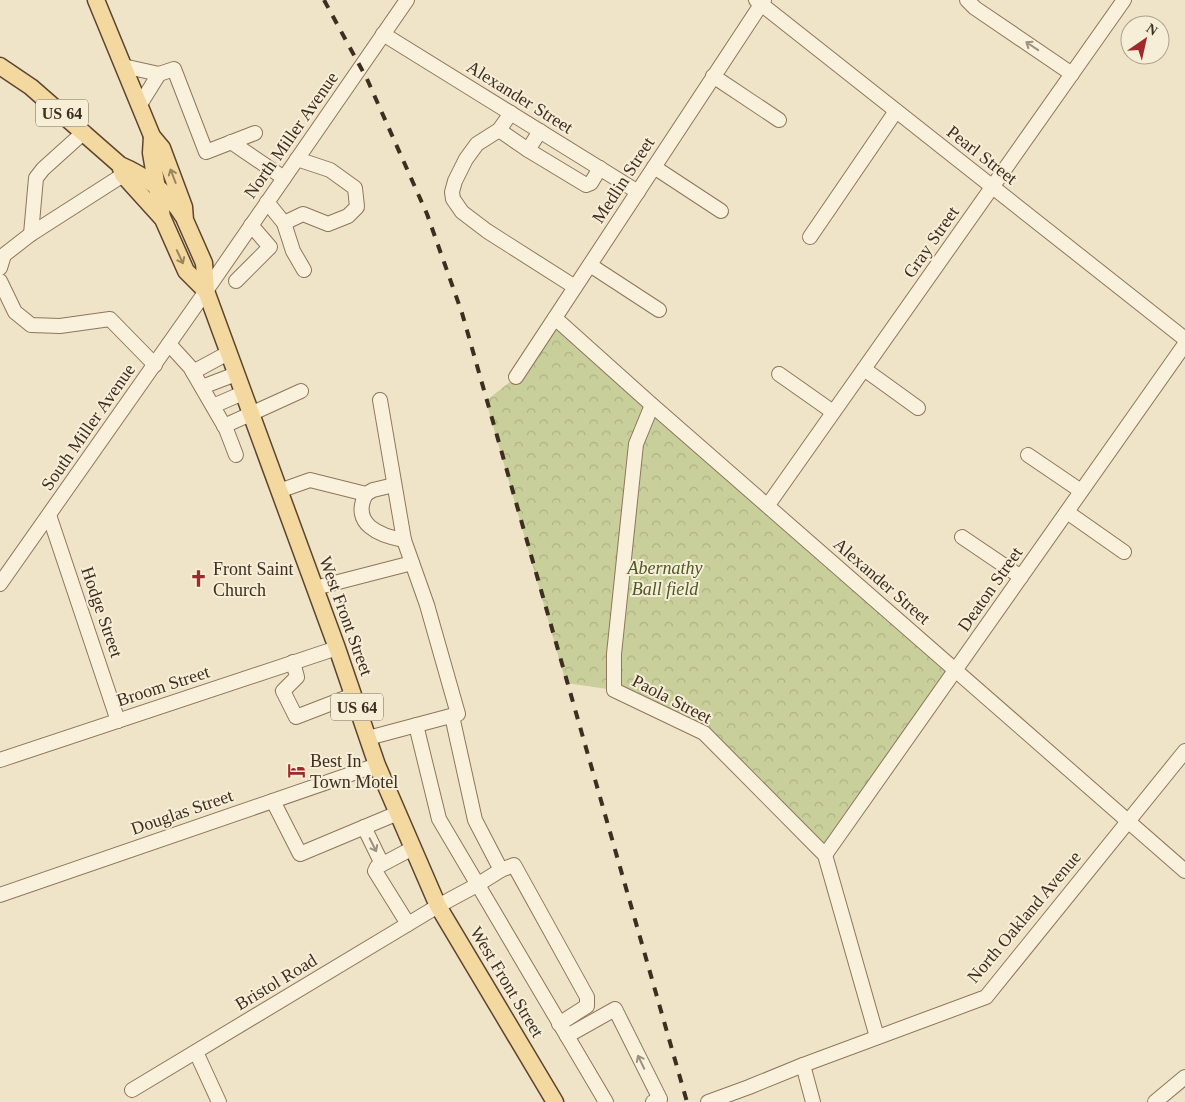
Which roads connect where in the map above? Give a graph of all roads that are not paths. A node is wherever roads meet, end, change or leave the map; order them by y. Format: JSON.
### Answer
{"nodes":[{"id":1,"x":96,"y":0,"type":"edge"},
{"id":2,"x":407,"y":0,"type":"edge"},
{"id":3,"x":967,"y":0,"type":"edge"},
{"id":4,"x":1124,"y":0,"type":"edge"},
{"id":5,"x":760,"y":1,"type":"edge"},
{"id":6,"x":383,"y":34,"type":"junction"},
{"id":7,"x":0,"y":66,"type":"edge"},
{"id":8,"x":123,"y":66,"type":"junction"},
{"id":9,"x":159,"y":74,"type":"junction"},
{"id":10,"x":1072,"y":74,"type":"junction"},
{"id":11,"x":714,"y":76,"type":"junction"},
{"id":12,"x":139,"y":106,"type":"junction"},
{"id":13,"x":896,"y":111,"type":"junction"},
{"id":14,"x":511,"y":113,"type":"junction"},
{"id":15,"x":779,"y":120,"type":"dead end"},
{"id":16,"x":499,"y":130,"type":"junction"},
{"id":17,"x":540,"y":131,"type":"junction"},
{"id":18,"x":84,"y":132,"type":"junction"},
{"id":19,"x":255,"y":133,"type":"dead end"},
{"id":20,"x":152,"y":136,"type":"junction"},
{"id":21,"x":230,"y":142,"type":"junction"},
{"id":22,"x":562,"y":145,"type":"junction"},
{"id":23,"x":528,"y":150,"type":"junction"},
{"id":24,"x":297,"y":159,"type":"junction"},
{"id":25,"x":551,"y":165,"type":"junction"},
{"id":26,"x":654,"y":167,"type":"junction"},
{"id":27,"x":600,"y":168,"type":"junction"},
{"id":28,"x":121,"y":170,"type":"junction"},
{"id":29,"x":284,"y":178,"type":"junction"},
{"id":30,"x":992,"y":187,"type":"junction"},
{"id":31,"x":158,"y":189,"type":"junction"},
{"id":32,"x":638,"y":192,"type":"junction"},
{"id":33,"x":267,"y":202,"type":"junction"},
{"id":34,"x":720,"y":211,"type":"dead end"},
{"id":35,"x":162,"y":217,"type":"junction"},
{"id":36,"x":186,"y":220,"type":"junction"},
{"id":37,"x":284,"y":223,"type":"junction"},
{"id":38,"x":251,"y":225,"type":"junction"},
{"id":39,"x":31,"y":234,"type":"junction"},
{"id":40,"x":810,"y":237,"type":"dead end"},
{"id":41,"x":590,"y":265,"type":"junction"},
{"id":42,"x":0,"y":268,"type":"edge"},
{"id":43,"x":304,"y":270,"type":"dead end"},
{"id":44,"x":0,"y":281,"type":"edge"},
{"id":45,"x":236,"y":281,"type":"dead end"},
{"id":46,"x":575,"y":287,"type":"junction"},
{"id":47,"x":206,"y":291,"type":"junction"},
{"id":48,"x":659,"y":310,"type":"dead end"},
{"id":49,"x":555,"y":318,"type":"junction"},
{"id":50,"x":1185,"y":338,"type":"edge"},
{"id":51,"x":169,"y":344,"type":"junction"},
{"id":52,"x":1185,"y":344,"type":"edge"},
{"id":53,"x":228,"y":353,"type":"junction"},
{"id":54,"x":154,"y":365,"type":"junction"},
{"id":55,"x":864,"y":369,"type":"junction"},
{"id":56,"x":193,"y":372,"type":"junction"},
{"id":57,"x":236,"y":374,"type":"junction"},
{"id":58,"x":779,"y":374,"type":"dead end"},
{"id":59,"x":516,"y":377,"type":"dead end"},
{"id":60,"x":202,"y":387,"type":"junction"},
{"id":61,"x":301,"y":391,"type":"dead end"},
{"id":62,"x":243,"y":393,"type":"junction"},
{"id":63,"x":380,"y":400,"type":"dead end"},
{"id":64,"x":652,"y":405,"type":"junction"},
{"id":65,"x":213,"y":406,"type":"junction"},
{"id":66,"x":918,"y":408,"type":"dead end"},
{"id":67,"x":833,"y":412,"type":"junction"},
{"id":68,"x":251,"y":414,"type":"junction"},
{"id":69,"x":224,"y":426,"type":"junction"},
{"id":70,"x":236,"y":455,"type":"dead end"},
{"id":71,"x":1028,"y":455,"type":"dead end"},
{"id":72,"x":394,"y":485,"type":"junction"},
{"id":73,"x":279,"y":491,"type":"junction"},
{"id":74,"x":1082,"y":491,"type":"junction"},
{"id":75,"x":366,"y":494,"type":"junction"},
{"id":76,"x":768,"y":505,"type":"junction"},
{"id":77,"x":1067,"y":512,"type":"junction"},
{"id":78,"x":49,"y":515,"type":"junction"},
{"id":79,"x":962,"y":537,"type":"dead end"},
{"id":80,"x":404,"y":540,"type":"junction"},
{"id":81,"x":1124,"y":552,"type":"dead end"},
{"id":82,"x":412,"y":563,"type":"junction"},
{"id":83,"x":1022,"y":577,"type":"junction"},
{"id":84,"x":0,"y":584,"type":"edge"},
{"id":85,"x":315,"y":588,"type":"junction"},
{"id":86,"x":337,"y":648,"type":"junction"},
{"id":87,"x":293,"y":662,"type":"junction"},
{"id":88,"x":956,"y":670,"type":"junction"},
{"id":89,"x":353,"y":695,"type":"junction"},
{"id":90,"x":452,"y":716,"type":"junction"},
{"id":91,"x":118,"y":721,"type":"junction"},
{"id":92,"x":416,"y":725,"type":"junction"},
{"id":93,"x":368,"y":738,"type":"junction"},
{"id":94,"x":1185,"y":751,"type":"edge"},
{"id":95,"x":0,"y":760,"type":"edge"},
{"id":96,"x":377,"y":765,"type":"junction"},
{"id":97,"x":273,"y":801,"type":"junction"},
{"id":98,"x":398,"y":813,"type":"junction"},
{"id":99,"x":1129,"y":822,"type":"junction"},
{"id":100,"x":364,"y":827,"type":"junction"},
{"id":101,"x":413,"y":848,"type":"junction"},
{"id":102,"x":826,"y":855,"type":"junction"},
{"id":103,"x":382,"y":864,"type":"junction"},
{"id":104,"x":501,"y":870,"type":"junction"},
{"id":105,"x":1185,"y":872,"type":"edge"},
{"id":106,"x":477,"y":885,"type":"junction"},
{"id":107,"x":0,"y":895,"type":"edge"},
{"id":108,"x":438,"y":906,"type":"junction"},
{"id":109,"x":408,"y":924,"type":"junction"},
{"id":110,"x":560,"y":1024,"type":"junction"},
{"id":111,"x":567,"y":1036,"type":"junction"},
{"id":112,"x":877,"y":1037,"type":"junction"},
{"id":113,"x":196,"y":1052,"type":"junction"},
{"id":114,"x":803,"y":1065,"type":"junction"},
{"id":115,"x":1185,"y":1077,"type":"edge"},
{"id":116,"x":132,"y":1090,"type":"dead end"},
{"id":117,"x":219,"y":1102,"type":"edge"},
{"id":118,"x":555,"y":1102,"type":"edge"},
{"id":119,"x":606,"y":1102,"type":"edge"},
{"id":120,"x":653,"y":1102,"type":"edge"},
{"id":121,"x":708,"y":1102,"type":"edge"},
{"id":122,"x":814,"y":1102,"type":"edge"},
{"id":123,"x":1155,"y":1102,"type":"edge"}],
"edges":[{"from":1,"to":8,"type":"main road","name":"West Front Street"},
{"from":2,"to":6,"type":"street","name":"North Miller Avenue"},
{"from":10,"to":3,"type":"street","one_way":true},
{"from":4,"to":10,"type":"street","name":"Gray Street"},
{"from":5,"to":11,"type":"street","name":"Medlin Street"},
{"from":5,"to":13,"type":"street","name":"Pearl Street"},
{"from":6,"to":14,"type":"street","name":"Alexander Street"},
{"from":6,"to":24,"type":"street","name":"North Miller Avenue"},
{"from":7,"to":18,"type":"main road","number":"US 64"},
{"from":8,"to":9,"type":"street"},
{"from":8,"to":12,"type":"main road","name":"West Front Street"},
{"from":9,"to":12,"type":"street"},
{"from":9,"to":21,"type":"street"},
{"from":10,"to":30,"type":"street","name":"Gray Street"},
{"from":11,"to":15,"type":"street"},
{"from":11,"to":26,"type":"street","name":"Medlin Street"},
{"from":12,"to":20,"type":"main road","name":"West Front Street"},
{"from":13,"to":30,"type":"street","name":"Pearl Street"},
{"from":13,"to":40,"type":"street"},
{"from":14,"to":16,"type":"street"},
{"from":14,"to":17,"type":"street","name":"Alexander Street"},
{"from":16,"to":23,"type":"street"},
{"from":16,"to":46,"type":"street"},
{"from":17,"to":22,"type":"street","name":"Alexander Street"},
{"from":17,"to":23,"type":"street"},
{"from":18,"to":28,"type":"main road","number":"US 64"},
{"from":18,"to":39,"type":"street"},
{"from":19,"to":21,"type":"street"},
{"from":20,"to":31,"type":"main road","name":"West Front Street","number":"US 64"},
{"from":36,"to":20,"type":"main road","name":"West Front Street","one_way":true},
{"from":21,"to":29,"type":"street"},
{"from":22,"to":25,"type":"street"},
{"from":22,"to":27,"type":"street","name":"Alexander Street"},
{"from":23,"to":25,"type":"street"},
{"from":24,"to":29,"type":"street","name":"North Miller Avenue"},
{"from":24,"to":37,"type":"street"},
{"from":25,"to":27,"type":"street"},
{"from":26,"to":32,"type":"street","name":"Medlin Street"},
{"from":26,"to":34,"type":"street"},
{"from":27,"to":32,"type":"street","name":"Alexander Street"},
{"from":28,"to":31,"type":"main road"},
{"from":28,"to":35,"type":"main road","number":"US 64"},
{"from":28,"to":39,"type":"street"},
{"from":29,"to":33,"type":"street","name":"North Miller Avenue"},
{"from":30,"to":50,"type":"street","name":"Pearl Street"},
{"from":30,"to":55,"type":"street","name":"Gray Street"},
{"from":31,"to":35,"type":"main road","name":"West Front Street","number":"US 64"},
{"from":31,"to":36,"type":"main road"},
{"from":32,"to":41,"type":"street","name":"Medlin Street"},
{"from":33,"to":37,"type":"street"},
{"from":33,"to":38,"type":"street","name":"North Miller Avenue"},
{"from":35,"to":47,"type":"main road","name":"West Front Street","number":"US 64","one_way":true},
{"from":36,"to":47,"type":"main road","name":"West Front Street"},
{"from":37,"to":43,"type":"street"},
{"from":38,"to":45,"type":"street"},
{"from":38,"to":47,"type":"street","name":"North Miller Avenue"},
{"from":39,"to":42,"type":"street"},
{"from":41,"to":46,"type":"street","name":"Medlin Street"},
{"from":41,"to":48,"type":"street"},
{"from":44,"to":54,"type":"street"},
{"from":46,"to":49,"type":"street","name":"Medlin Street"},
{"from":47,"to":51,"type":"street","name":"South Miller Avenue"},
{"from":47,"to":53,"type":"main road","name":"West Front Street","number":"US 64"},
{"from":49,"to":59,"type":"street","name":"Medlin Street"},
{"from":49,"to":64,"type":"street","name":"Alexander Street"},
{"from":51,"to":54,"type":"street","name":"South Miller Avenue"},
{"from":51,"to":56,"type":"street"},
{"from":52,"to":74,"type":"street","name":"Deaton Street"},
{"from":53,"to":56,"type":"street"},
{"from":53,"to":57,"type":"main road","name":"West Front Street","number":"US 64"},
{"from":54,"to":78,"type":"street","name":"South Miller Avenue"},
{"from":55,"to":66,"type":"street"},
{"from":55,"to":67,"type":"street","name":"Gray Street"},
{"from":56,"to":60,"type":"street"},
{"from":57,"to":60,"type":"street"},
{"from":57,"to":62,"type":"main road","name":"West Front Street","number":"US 64"},
{"from":58,"to":67,"type":"street"},
{"from":60,"to":65,"type":"street"},
{"from":61,"to":68,"type":"street"},
{"from":62,"to":65,"type":"street"},
{"from":62,"to":68,"type":"main road","name":"West Front Street","number":"US 64"},
{"from":63,"to":72,"type":"street"},
{"from":64,"to":76,"type":"street","name":"Alexander Street"},
{"from":64,"to":102,"type":"street","name":"Paola Street"},
{"from":65,"to":69,"type":"street"},
{"from":67,"to":76,"type":"street","name":"Gray Street"},
{"from":68,"to":69,"type":"street"},
{"from":68,"to":73,"type":"main road","name":"West Front Street","number":"US 64"},
{"from":69,"to":70,"type":"street"},
{"from":71,"to":74,"type":"street"},
{"from":72,"to":75,"type":"street"},
{"from":72,"to":80,"type":"street"},
{"from":73,"to":75,"type":"street"},
{"from":73,"to":85,"type":"main road","name":"West Front Street","number":"US 64"},
{"from":74,"to":77,"type":"street","name":"Deaton Street"},
{"from":75,"to":80,"type":"street"},
{"from":76,"to":88,"type":"street","name":"Alexander Street"},
{"from":77,"to":81,"type":"street"},
{"from":77,"to":83,"type":"street","name":"Deaton Street"},
{"from":78,"to":84,"type":"street","name":"South Miller Avenue"},
{"from":78,"to":91,"type":"street","name":"Hodge Street"},
{"from":79,"to":83,"type":"street"},
{"from":80,"to":82,"type":"street"},
{"from":82,"to":85,"type":"street"},
{"from":82,"to":90,"type":"street"},
{"from":83,"to":88,"type":"street","name":"Deaton Street"},
{"from":85,"to":86,"type":"main road","name":"West Front Street","number":"US 64"},
{"from":86,"to":87,"type":"street","name":"Broom Street"},
{"from":86,"to":89,"type":"main road","name":"West Front Street","number":"US 64"},
{"from":87,"to":89,"type":"street"},
{"from":87,"to":91,"type":"street","name":"Broom Street"},
{"from":88,"to":99,"type":"street","name":"Alexander Street"},
{"from":88,"to":102,"type":"street","name":"Deaton Street"},
{"from":89,"to":93,"type":"main road","name":"West Front Street","number":"US 64"},
{"from":90,"to":92,"type":"street"},
{"from":90,"to":104,"type":"street"},
{"from":91,"to":95,"type":"street","name":"Broom Street"},
{"from":92,"to":93,"type":"street"},
{"from":92,"to":106,"type":"street"},
{"from":93,"to":96,"type":"main road","name":"West Front Street","number":"US 64"},
{"from":94,"to":99,"type":"street","name":"North Oakland Avenue"},
{"from":96,"to":97,"type":"street","name":"Douglas Street"},
{"from":96,"to":98,"type":"main road","name":"West Front Street","number":"US 64"},
{"from":97,"to":100,"type":"street"},
{"from":97,"to":107,"type":"street","name":"Douglas Street"},
{"from":98,"to":100,"type":"street"},
{"from":98,"to":101,"type":"main road","name":"West Front Street","number":"US 64"},
{"from":99,"to":105,"type":"street","name":"Alexander Street"},
{"from":99,"to":112,"type":"street","name":"North Oakland Avenue"},
{"from":100,"to":103,"type":"street","one_way":true},
{"from":101,"to":103,"type":"street"},
{"from":101,"to":108,"type":"main road","name":"West Front Street","number":"US 64"},
{"from":102,"to":112,"type":"street","name":"Paola Street"},
{"from":103,"to":109,"type":"street"},
{"from":104,"to":106,"type":"street","name":"Bristol Road"},
{"from":104,"to":110,"type":"street"},
{"from":106,"to":108,"type":"street","name":"Bristol Road"},
{"from":106,"to":110,"type":"street"},
{"from":108,"to":109,"type":"street","name":"Bristol Road"},
{"from":108,"to":118,"type":"main road","name":"West Front Street","number":"US 64"},
{"from":109,"to":113,"type":"street","name":"Bristol Road"},
{"from":110,"to":111,"type":"street"},
{"from":111,"to":119,"type":"street"},
{"from":120,"to":111,"type":"street","one_way":true},
{"from":112,"to":114,"type":"street","name":"North Oakland Avenue"},
{"from":113,"to":116,"type":"street","name":"Bristol Road"},
{"from":113,"to":117,"type":"street"},
{"from":114,"to":121,"type":"street","name":"North Oakland Avenue"},
{"from":114,"to":122,"type":"street"},
{"from":115,"to":123,"type":"street"}]}
